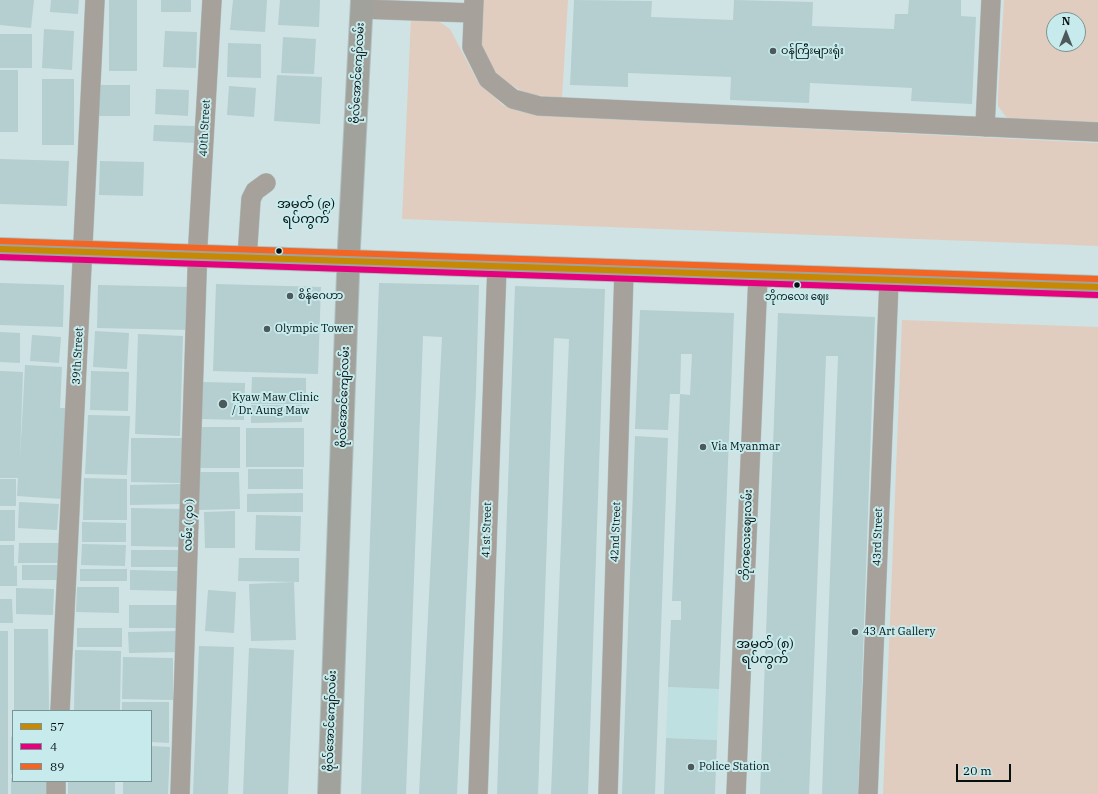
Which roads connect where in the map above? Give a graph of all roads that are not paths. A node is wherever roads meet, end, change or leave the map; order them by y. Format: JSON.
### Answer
{"nodes":[{"id":1,"x":95,"y":0,"type":"edge"},
{"id":2,"x":212,"y":0,"type":"edge"},
{"id":3,"x":991,"y":0,"type":"edge"},
{"id":4,"x":362,"y":4,"type":"edge"},
{"id":5,"x":473,"y":7,"type":"edge"},
{"id":6,"x":985,"y":127,"type":"junction"},
{"id":7,"x":1098,"y":132,"type":"edge"},
{"id":8,"x":266,"y":183,"type":"dead end"},
{"id":9,"x":83,"y":245,"type":"junction"},
{"id":10,"x":0,"y":248,"type":"edge"},
{"id":11,"x":198,"y":250,"type":"junction"},
{"id":12,"x":247,"y":258,"type":"junction"},
{"id":13,"x":349,"y":262,"type":"junction"},
{"id":14,"x":497,"y":266,"type":"junction"},
{"id":15,"x":624,"y":271,"type":"junction"},
{"id":16,"x":758,"y":276,"type":"junction"},
{"id":17,"x":889,"y":281,"type":"junction"},
{"id":18,"x":1098,"y":287,"type":"edge"},
{"id":19,"x":60,"y":710,"type":"edge"},
{"id":20,"x":56,"y":782,"type":"edge"},
{"id":21,"x":56,"y":794,"type":"edge"},
{"id":22,"x":180,"y":794,"type":"edge"},
{"id":23,"x":329,"y":794,"type":"edge"},
{"id":24,"x":478,"y":794,"type":"edge"},
{"id":25,"x":608,"y":794,"type":"edge"},
{"id":26,"x":736,"y":794,"type":"edge"},
{"id":27,"x":868,"y":794,"type":"edge"}],
"edges":[{"from":1,"to":9,"type":"street","name":"39th Street"},
{"from":2,"to":11,"type":"street","name":"40th Street"},
{"from":3,"to":6,"type":"street"},
{"from":4,"to":5,"type":"street"},
{"from":4,"to":13,"type":"main road","name":"ဗိုလ်အောင်ကျော်လမ်း"},
{"from":5,"to":6,"type":"street"},
{"from":6,"to":7,"type":"street"},
{"from":8,"to":12,"type":"street"},
{"from":9,"to":10,"type":"main road"},
{"from":9,"to":11,"type":"main road"},
{"from":9,"to":19,"type":"street","name":"39th Street"},
{"from":11,"to":12,"type":"main road"},
{"from":11,"to":22,"type":"street","name":"လမ်း ( ၄၀ )"},
{"from":12,"to":13,"type":"main road"},
{"from":13,"to":14,"type":"main road"},
{"from":13,"to":23,"type":"main road","name":"ဗိုလ်အောင်ကျော်လမ်း"},
{"from":14,"to":15,"type":"main road"},
{"from":14,"to":24,"type":"street","name":"41st Street"},
{"from":15,"to":16,"type":"main road"},
{"from":15,"to":25,"type":"street","name":"42nd Street"},
{"from":16,"to":17,"type":"main road"},
{"from":16,"to":26,"type":"street","name":"ဘိုကလေးဈေးလမ်း"},
{"from":17,"to":18,"type":"main road"},
{"from":17,"to":27,"type":"street","name":"43rd Street"},
{"from":20,"to":21,"type":"street"}]}
